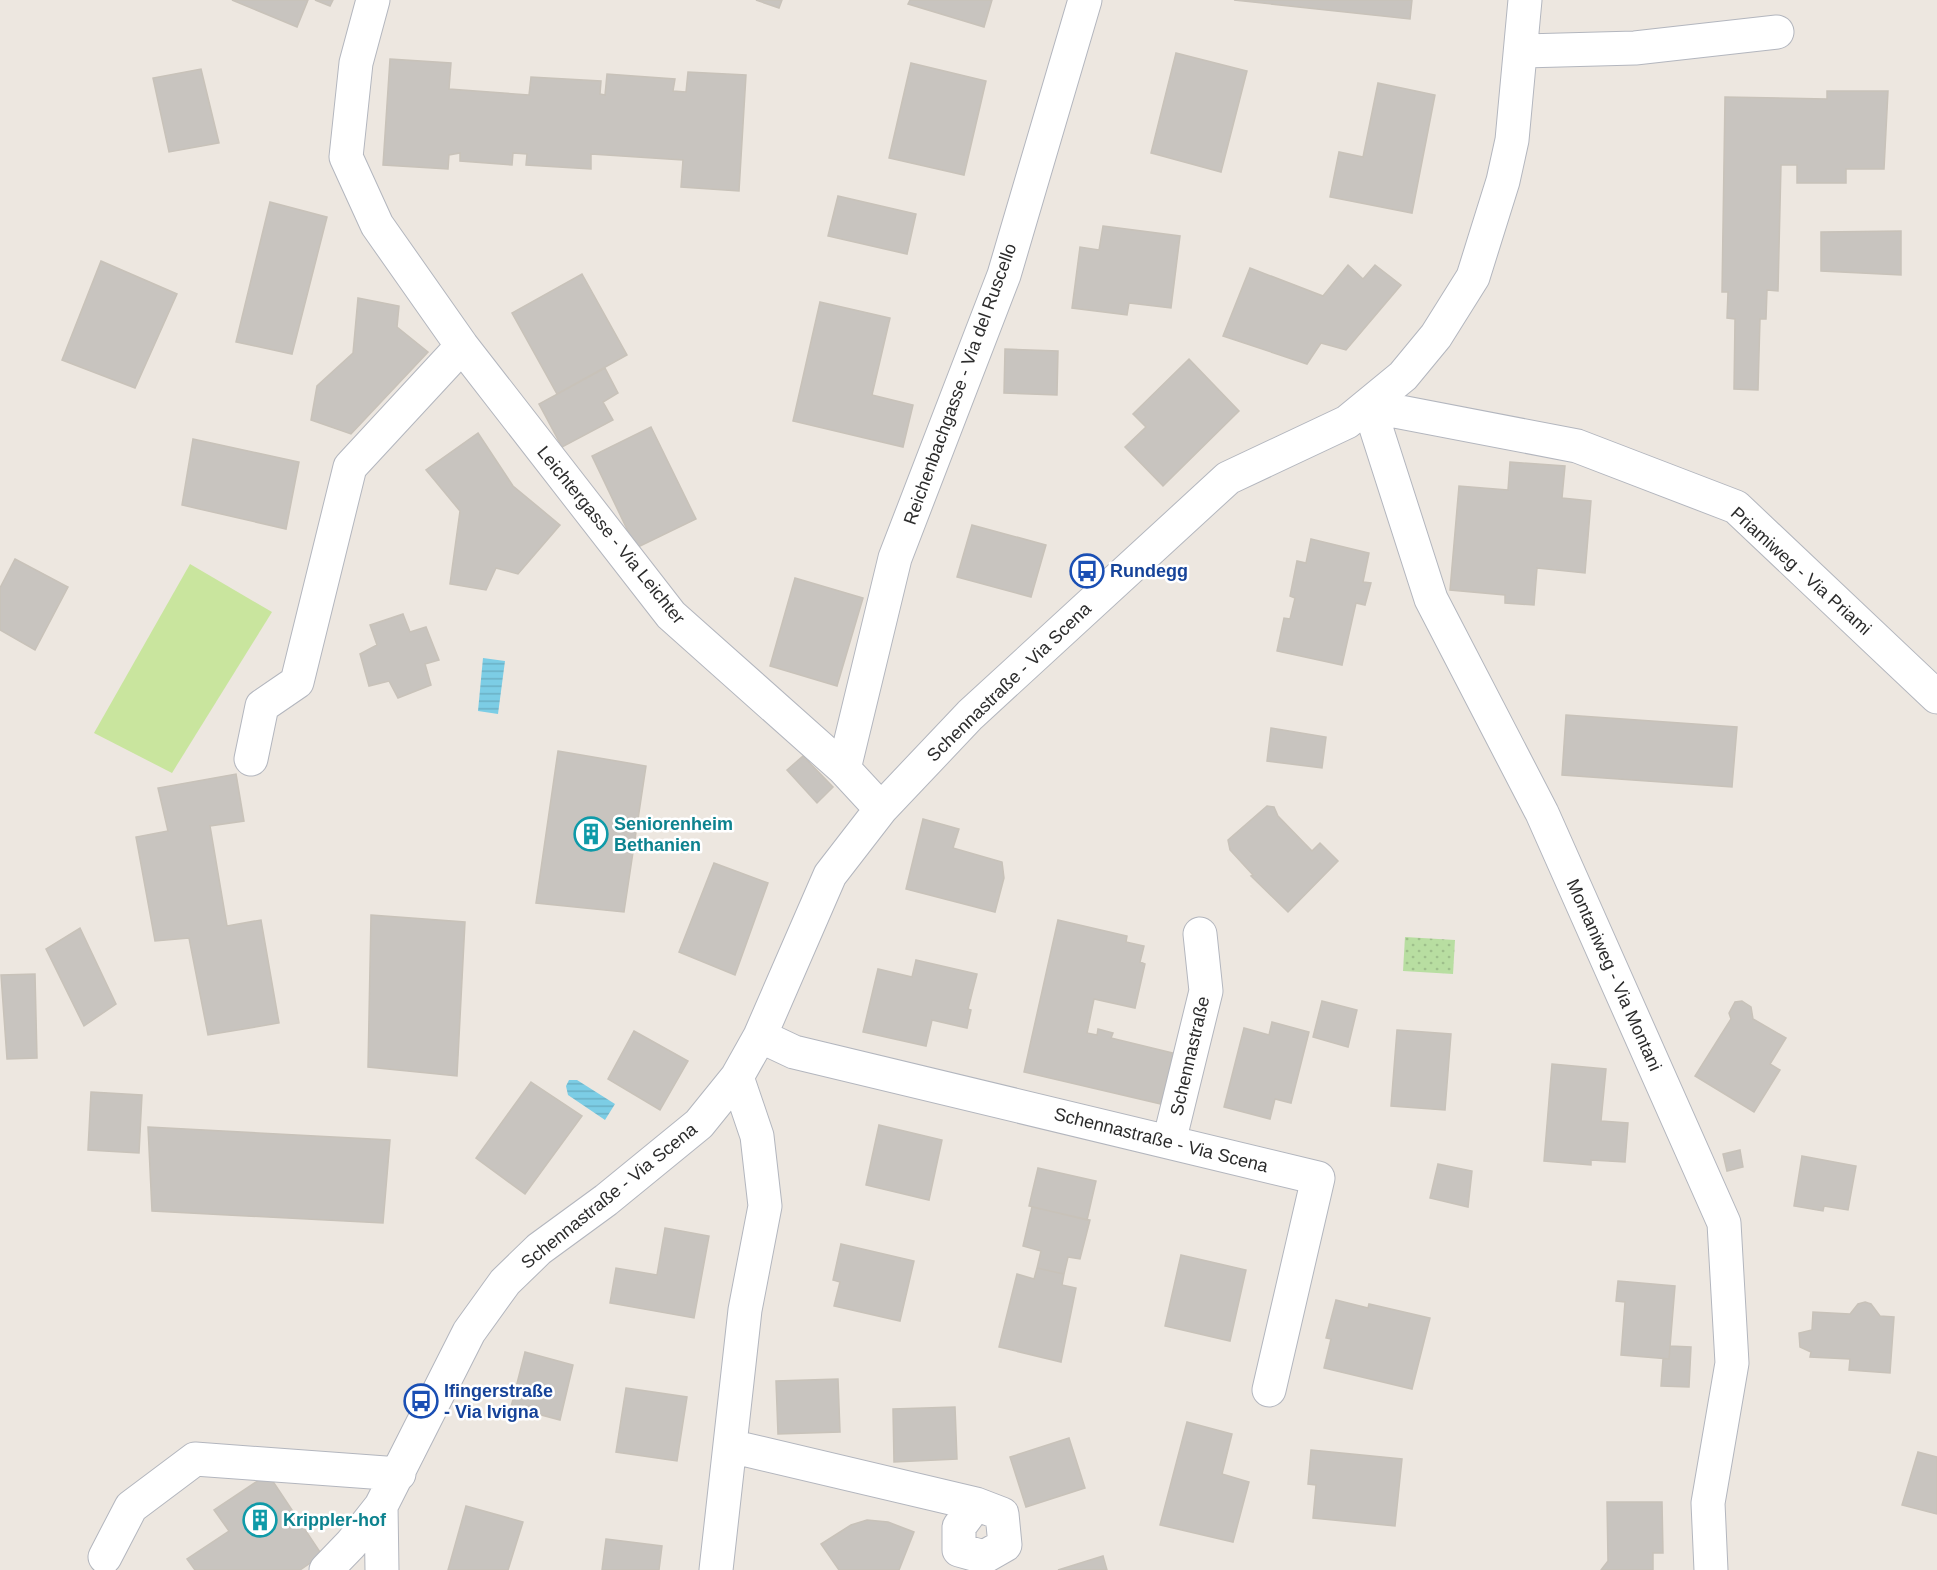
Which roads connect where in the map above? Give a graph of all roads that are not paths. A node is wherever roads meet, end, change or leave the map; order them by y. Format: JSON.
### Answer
{"nodes":[{"id":1,"x":373,"y":0,"type":"edge"},
{"id":2,"x":1085,"y":0,"type":"edge"},
{"id":3,"x":1525,"y":0,"type":"edge"},
{"id":4,"x":1777,"y":32,"type":"dead end"},
{"id":5,"x":1522,"y":51,"type":"junction"},
{"id":6,"x":462,"y":346,"type":"junction"},
{"id":7,"x":1369,"y":406,"type":"junction"},
{"id":8,"x":1937,"y":697,"type":"edge"},
{"id":9,"x":251,"y":759,"type":"dead end"},
{"id":10,"x":844,"y":769,"type":"junction"},
{"id":11,"x":881,"y":809,"type":"junction"},
{"id":12,"x":1200,"y":934,"type":"dead end"},
{"id":13,"x":760,"y":1036,"type":"junction"},
{"id":14,"x":737,"y":1077,"type":"junction"},
{"id":15,"x":1170,"y":1142,"type":"junction"},
{"id":16,"x":1269,"y":1390,"type":"dead end"},
{"id":17,"x":730,"y":1446,"type":"junction"},
{"id":18,"x":399,"y":1474,"type":"junction"},
{"id":19,"x":976,"y":1504,"type":"dead end"},
{"id":20,"x":381,"y":1506,"type":"junction"},
{"id":21,"x":105,"y":1557,"type":"dead end"},
{"id":22,"x":326,"y":1570,"type":"edge"},
{"id":23,"x":382,"y":1570,"type":"edge"},
{"id":24,"x":716,"y":1570,"type":"edge"},
{"id":25,"x":1711,"y":1570,"type":"edge"}],
"edges":[{"from":1,"to":6,"type":"street","name":"Leichtergasse - Via Leichter"},
{"from":2,"to":10,"type":"street","name":"Reichenbachgasse - Via del Ruscello"},
{"from":3,"to":5,"type":"street","name":"Schennastraße - Via Scena"},
{"from":4,"to":5,"type":"street"},
{"from":5,"to":7,"type":"street","name":"Schennastraße - Via Scena"},
{"from":6,"to":9,"type":"street"},
{"from":6,"to":10,"type":"street","name":"Leichtergasse - Via Leichter"},
{"from":7,"to":8,"type":"street","name":"Priamiweg - Via Priami"},
{"from":7,"to":11,"type":"street","name":"Schennastraße - Via Scena"},
{"from":7,"to":25,"type":"street","name":"Montaniweg - Via Montani"},
{"from":10,"to":11,"type":"street","name":"Leichtergasse - Via Leichter"},
{"from":11,"to":13,"type":"street","name":"Schennastraße - Via Scena"},
{"from":12,"to":15,"type":"street","name":"Schennastraße"},
{"from":13,"to":14,"type":"street","name":"Schennastraße - Via Scena"},
{"from":13,"to":15,"type":"street","name":"Schennastraße - Via Scena"},
{"from":14,"to":17,"type":"street"},
{"from":14,"to":18,"type":"street","name":"Schennastraße - Via Scena"},
{"from":15,"to":16,"type":"street","name":"Schennastraße - Via Scena"},
{"from":17,"to":19,"type":"street"},
{"from":17,"to":24,"type":"street"},
{"from":18,"to":20,"type":"street","name":"Schennastraße - Via Scena"},
{"from":18,"to":21,"type":"street"},
{"from":20,"to":22,"type":"street","name":"Schennastraße - Via Scena"},
{"from":20,"to":23,"type":"street"}]}
